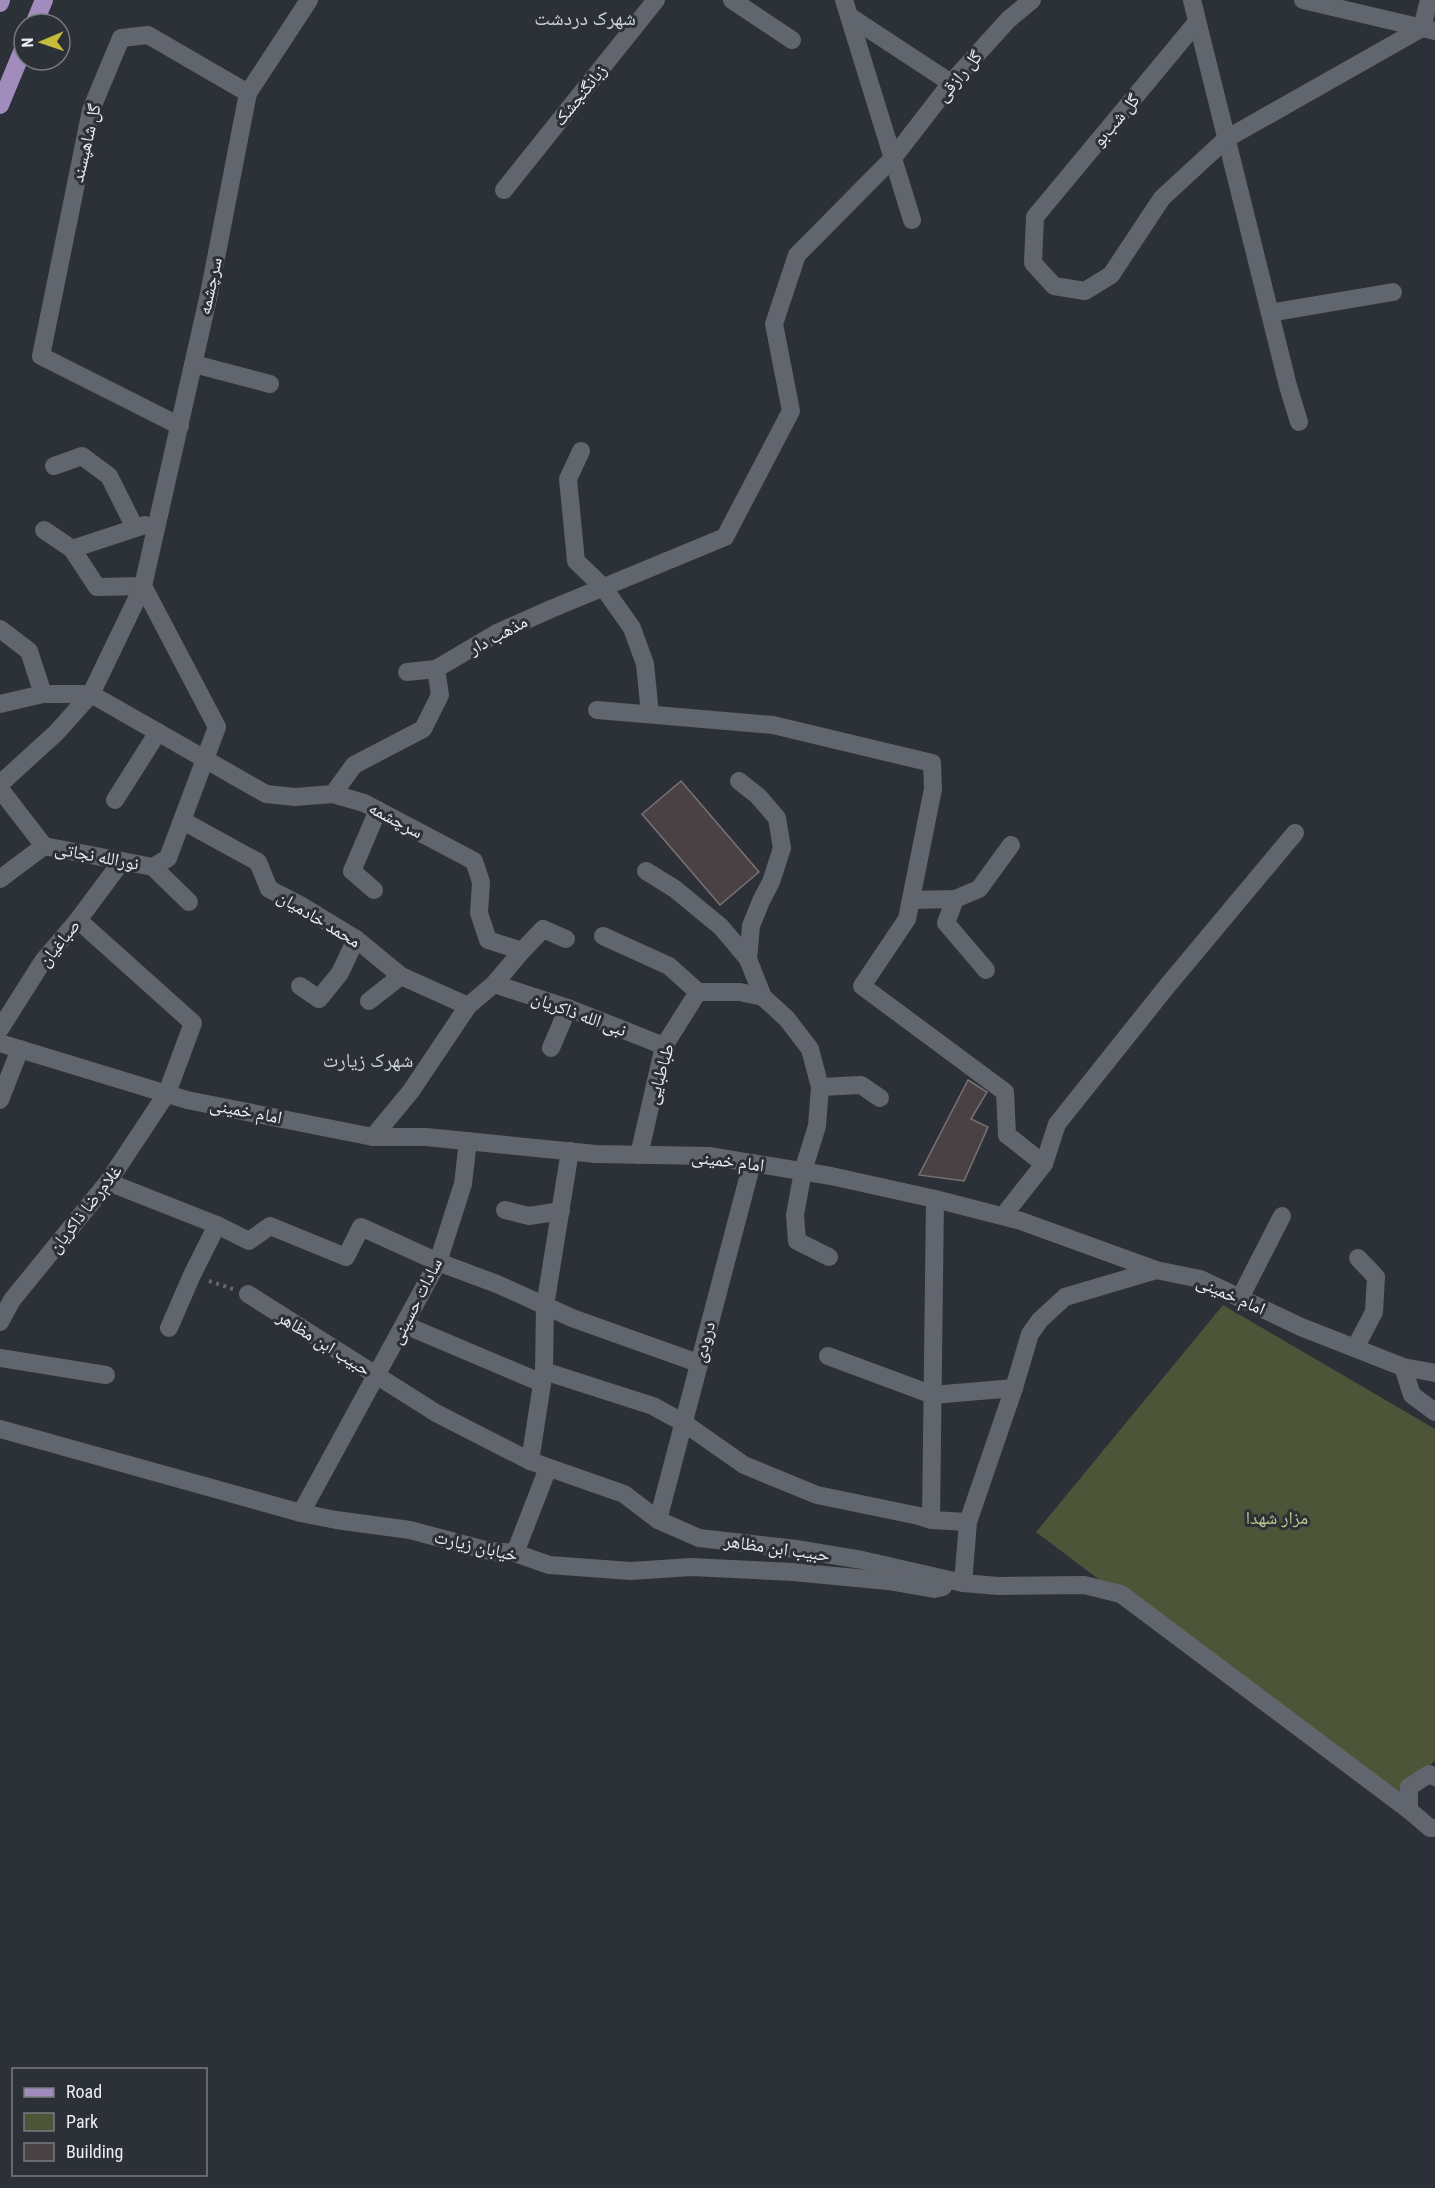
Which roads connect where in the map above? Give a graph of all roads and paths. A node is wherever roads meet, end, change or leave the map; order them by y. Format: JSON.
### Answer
{"nodes":[{"id":1,"x":309,"y":0,"type":"edge"},
{"id":2,"x":656,"y":0,"type":"edge"},
{"id":3,"x":732,"y":0,"type":"edge"},
{"id":4,"x":1032,"y":0,"type":"edge"},
{"id":5,"x":1192,"y":0,"type":"edge"},
{"id":6,"x":1303,"y":0,"type":"edge"},
{"id":7,"x":1429,"y":0,"type":"edge"},
{"id":8,"x":847,"y":8,"type":"edge"},
{"id":9,"x":1197,"y":22,"type":"junction"},
{"id":10,"x":1428,"y":29,"type":"edge"},
{"id":11,"x":792,"y":40,"type":"dead end"},
{"id":12,"x":14,"y":72,"type":"edge"},
{"id":13,"x":951,"y":83,"type":"junction"},
{"id":14,"x":248,"y":93,"type":"junction"},
{"id":15,"x":0,"y":105,"type":"edge"},
{"id":16,"x":1226,"y":139,"type":"junction"},
{"id":17,"x":892,"y":158,"type":"junction"},
{"id":18,"x":504,"y":190,"type":"dead end"},
{"id":19,"x":912,"y":220,"type":"dead end"},
{"id":20,"x":1394,"y":292,"type":"dead end"},
{"id":21,"x":1270,"y":313,"type":"junction"},
{"id":22,"x":194,"y":364,"type":"junction"},
{"id":23,"x":270,"y":384,"type":"dead end"},
{"id":24,"x":1299,"y":422,"type":"dead end"},
{"id":25,"x":180,"y":426,"type":"junction"},
{"id":26,"x":581,"y":451,"type":"dead end"},
{"id":27,"x":54,"y":466,"type":"dead end"},
{"id":28,"x":158,"y":520,"type":"junction"},
{"id":29,"x":135,"y":528,"type":"junction"},
{"id":30,"x":44,"y":530,"type":"dead end"},
{"id":31,"x":725,"y":537,"type":"joint"},
{"id":32,"x":72,"y":549,"type":"junction"},
{"id":33,"x":143,"y":586,"type":"junction"},
{"id":34,"x":603,"y":587,"type":"junction"},
{"id":35,"x":0,"y":628,"type":"edge"},
{"id":36,"x":436,"y":669,"type":"junction"},
{"id":37,"x":407,"y":672,"type":"dead end"},
{"id":38,"x":43,"y":694,"type":"junction"},
{"id":39,"x":91,"y":694,"type":"junction"},
{"id":40,"x":0,"y":704,"type":"edge"},
{"id":41,"x":597,"y":710,"type":"dead end"},
{"id":42,"x":650,"y":714,"type":"junction"},
{"id":43,"x":158,"y":732,"type":"junction"},
{"id":44,"x":207,"y":759,"type":"junction"},
{"id":45,"x":739,"y":781,"type":"dead end"},
{"id":46,"x":0,"y":784,"type":"edge"},
{"id":47,"x":0,"y":789,"type":"edge"},
{"id":48,"x":333,"y":794,"type":"junction"},
{"id":49,"x":115,"y":800,"type":"dead end"},
{"id":50,"x":378,"y":810,"type":"junction"},
{"id":51,"x":183,"y":821,"type":"junction"},
{"id":52,"x":1295,"y":833,"type":"dead end"},
{"id":53,"x":1011,"y":845,"type":"dead end"},
{"id":54,"x":44,"y":846,"type":"junction"},
{"id":55,"x":122,"y":861,"type":"junction"},
{"id":56,"x":153,"y":867,"type":"junction"},
{"id":57,"x":646,"y":871,"type":"dead end"},
{"id":58,"x":0,"y":879,"type":"edge"},
{"id":59,"x":374,"y":890,"type":"dead end"},
{"id":60,"x":911,"y":900,"type":"junction"},
{"id":61,"x":955,"y":900,"type":"junction"},
{"id":62,"x":189,"y":902,"type":"dead end"},
{"id":63,"x":78,"y":920,"type":"junction"},
{"id":64,"x":603,"y":936,"type":"dead end"},
{"id":65,"x":356,"y":939,"type":"junction"},
{"id":66,"x":566,"y":939,"type":"dead end"},
{"id":67,"x":522,"y":951,"type":"junction"},
{"id":68,"x":748,"y":959,"type":"junction"},
{"id":69,"x":986,"y":970,"type":"dead end"},
{"id":70,"x":400,"y":976,"type":"junction"},
{"id":71,"x":494,"y":984,"type":"junction"},
{"id":72,"x":300,"y":986,"type":"dead end"},
{"id":73,"x":698,"y":992,"type":"junction"},
{"id":74,"x":763,"y":997,"type":"junction"},
{"id":75,"x":369,"y":1001,"type":"dead end"},
{"id":76,"x":468,"y":1006,"type":"junction"},
{"id":77,"x":568,"y":1008,"type":"junction"},
{"id":78,"x":0,"y":1029,"type":"edge"},
{"id":79,"x":0,"y":1043,"type":"edge"},
{"id":80,"x":664,"y":1046,"type":"junction"},
{"id":81,"x":551,"y":1048,"type":"dead end"},
{"id":82,"x":20,"y":1049,"type":"junction"},
{"id":83,"x":820,"y":1087,"type":"junction"},
{"id":84,"x":166,"y":1093,"type":"junction"},
{"id":85,"x":880,"y":1098,"type":"dead end"},
{"id":86,"x":0,"y":1100,"type":"edge"},
{"id":87,"x":373,"y":1137,"type":"junction"},
{"id":88,"x":468,"y":1141,"type":"junction"},
{"id":89,"x":570,"y":1152,"type":"junction"},
{"id":90,"x":639,"y":1155,"type":"junction"},
{"id":91,"x":752,"y":1163,"type":"junction"},
{"id":92,"x":1044,"y":1164,"type":"junction"},
{"id":93,"x":803,"y":1171,"type":"junction"},
{"id":94,"x":108,"y":1182,"type":"junction"},
{"id":95,"x":935,"y":1199,"type":"junction"},
{"id":96,"x":505,"y":1210,"type":"dead end"},
{"id":97,"x":561,"y":1211,"type":"junction"},
{"id":98,"x":1003,"y":1216,"type":"junction"},
{"id":99,"x":1282,"y":1216,"type":"dead end"},
{"id":100,"x":217,"y":1225,"type":"junction"},
{"id":101,"x":829,"y":1257,"type":"dead end"},
{"id":102,"x":1358,"y":1258,"type":"dead end"},
{"id":103,"x":438,"y":1262,"type":"junction"},
{"id":104,"x":1156,"y":1270,"type":"junction"},
{"id":105,"x":192,"y":1275,"type":"junction"},
{"id":106,"x":248,"y":1294,"type":"joint"},
{"id":107,"x":6,"y":1296,"type":"edge"},
{"id":108,"x":1240,"y":1298,"type":"junction"},
{"id":109,"x":545,"y":1306,"type":"junction"},
{"id":110,"x":0,"y":1322,"type":"edge"},
{"id":111,"x":405,"y":1325,"type":"junction"},
{"id":112,"x":169,"y":1328,"type":"dead end"},
{"id":113,"x":1355,"y":1348,"type":"junction"},
{"id":114,"x":828,"y":1356,"type":"dead end"},
{"id":115,"x":0,"y":1358,"type":"edge"},
{"id":116,"x":699,"y":1363,"type":"junction"},
{"id":117,"x":1403,"y":1367,"type":"junction"},
{"id":118,"x":1435,"y":1373,"type":"edge"},
{"id":119,"x":106,"y":1374,"type":"dead end"},
{"id":120,"x":377,"y":1376,"type":"junction"},
{"id":121,"x":543,"y":1377,"type":"junction"},
{"id":122,"x":1014,"y":1388,"type":"junction"},
{"id":123,"x":933,"y":1395,"type":"junction"},
{"id":124,"x":1435,"y":1412,"type":"edge"},
{"id":125,"x":684,"y":1423,"type":"junction"},
{"id":126,"x":0,"y":1429,"type":"edge"},
{"id":127,"x":530,"y":1461,"type":"junction"},
{"id":128,"x":548,"y":1467,"type":"junction"},
{"id":129,"x":301,"y":1513,"type":"junction"},
{"id":130,"x":658,"y":1520,"type":"junction"},
{"id":131,"x":931,"y":1520,"type":"junction"},
{"id":132,"x":968,"y":1522,"type":"junction"},
{"id":133,"x":515,"y":1553,"type":"junction"},
{"id":134,"x":963,"y":1583,"type":"junction"},
{"id":135,"x":1435,"y":1777,"type":"edge"},
{"id":136,"x":1409,"y":1810,"type":"junction"},
{"id":137,"x":1435,"y":1828,"type":"edge"}],
"edges":[{"from":1,"to":14,"type":"street","name":"سرچشمه"},
{"from":2,"to":18,"type":"street","name":"زبانگنجشک"},
{"from":3,"to":11,"type":"street"},
{"from":4,"to":13,"type":"street","name":"گل رازقی"},
{"from":5,"to":9,"type":"street"},
{"from":6,"to":10,"type":"street"},
{"from":7,"to":10,"type":"street"},
{"from":8,"to":13,"type":"street"},
{"from":8,"to":17,"type":"street"},
{"from":9,"to":16,"type":"street"},
{"from":9,"to":16,"type":"street","name":"گل شب‌بو"},
{"from":10,"to":16,"type":"street"},
{"from":12,"to":15,"type":"main road"},
{"from":13,"to":17,"type":"street","name":"گل رازقی"},
{"from":14,"to":22,"type":"street","name":"سرچشمه"},
{"from":14,"to":25,"type":"street","name":"گل شاهپسند"},
{"from":16,"to":21,"type":"street"},
{"from":17,"to":19,"type":"street"},
{"from":17,"to":31,"type":"street","name":"گل رازقی"},
{"from":20,"to":21,"type":"street"},
{"from":21,"to":24,"type":"street"},
{"from":22,"to":23,"type":"street"},
{"from":22,"to":25,"type":"street","name":"سرچشمه"},
{"from":25,"to":28,"type":"street","name":"سرچشمه"},
{"from":26,"to":34,"type":"street"},
{"from":27,"to":29,"type":"street"},
{"from":28,"to":29,"type":"street"},
{"from":28,"to":33,"type":"street","name":"سرچشمه"},
{"from":29,"to":32,"type":"street"},
{"from":30,"to":32,"type":"street"},
{"from":31,"to":34,"type":"street","name":"مذهب دار"},
{"from":32,"to":33,"type":"street"},
{"from":33,"to":39,"type":"street","name":"سرچشمه"},
{"from":33,"to":44,"type":"street","name":"نورالله نجاتی"},
{"from":34,"to":36,"type":"street","name":"مذهب دار"},
{"from":34,"to":42,"type":"street"},
{"from":35,"to":38,"type":"street"},
{"from":36,"to":37,"type":"street"},
{"from":36,"to":48,"type":"street"},
{"from":38,"to":39,"type":"street"},
{"from":38,"to":40,"type":"street"},
{"from":39,"to":43,"type":"street","name":"سرچشمه"},
{"from":39,"to":46,"type":"street","name":"سرچشمه"},
{"from":41,"to":42,"type":"street"},
{"from":42,"to":60,"type":"street"},
{"from":43,"to":44,"type":"street","name":"سرچشمه"},
{"from":43,"to":49,"type":"street"},
{"from":44,"to":48,"type":"street","name":"سرچشمه"},
{"from":44,"to":51,"type":"street","name":"نورالله نجاتی"},
{"from":45,"to":68,"type":"street"},
{"from":47,"to":54,"type":"street"},
{"from":48,"to":50,"type":"street","name":"سرچشمه"},
{"from":50,"to":59,"type":"street"},
{"from":50,"to":67,"type":"street","name":"سرچشمه"},
{"from":51,"to":56,"type":"street","name":"نورالله نجاتی"},
{"from":51,"to":65,"type":"street","name":"محمد خادمیان"},
{"from":52,"to":92,"type":"street"},
{"from":53,"to":61,"type":"street"},
{"from":54,"to":55,"type":"street","name":"نورالله نجاتی"},
{"from":54,"to":58,"type":"street","name":"نورالله نجاتی"},
{"from":55,"to":56,"type":"street","name":"نورالله نجاتی"},
{"from":55,"to":63,"type":"street","name":"صباغیان"},
{"from":56,"to":62,"type":"street"},
{"from":57,"to":68,"type":"street"},
{"from":60,"to":61,"type":"street"},
{"from":60,"to":92,"type":"street"},
{"from":61,"to":69,"type":"street"},
{"from":63,"to":78,"type":"street","name":"صباغیان"},
{"from":63,"to":84,"type":"street","name":"غلام‌رضا ذاکریان"},
{"from":64,"to":73,"type":"street"},
{"from":65,"to":70,"type":"street","name":"محمد خادمیان"},
{"from":65,"to":72,"type":"street"},
{"from":66,"to":67,"type":"street"},
{"from":67,"to":71,"type":"street"},
{"from":68,"to":74,"type":"street"},
{"from":70,"to":75,"type":"street"},
{"from":70,"to":76,"type":"street","name":"محمد خادمیان"},
{"from":71,"to":76,"type":"street"},
{"from":71,"to":77,"type":"street","name":"نبی الله ذاکریان"},
{"from":73,"to":74,"type":"street"},
{"from":73,"to":80,"type":"street","name":"طباطبایی"},
{"from":74,"to":83,"type":"street"},
{"from":76,"to":87,"type":"street"},
{"from":77,"to":80,"type":"street","name":"نبی الله ذاکریان"},
{"from":77,"to":81,"type":"street"},
{"from":79,"to":82,"type":"street","name":"امام خمینی"},
{"from":80,"to":90,"type":"street","name":"طباطبایی"},
{"from":82,"to":84,"type":"street","name":"امام خمینی"},
{"from":82,"to":86,"type":"street"},
{"from":83,"to":85,"type":"street"},
{"from":83,"to":93,"type":"street"},
{"from":84,"to":87,"type":"street","name":"امام خمینی"},
{"from":84,"to":94,"type":"street","name":"غلام‌رضا ذاکریان"},
{"from":87,"to":88,"type":"street","name":"امام خمینی"},
{"from":88,"to":89,"type":"street","name":"امام خمینی"},
{"from":88,"to":103,"type":"street","name":"سادات حسینی"},
{"from":89,"to":90,"type":"street","name":"امام خمینی"},
{"from":89,"to":97,"type":"street"},
{"from":90,"to":91,"type":"street","name":"امام خمینی"},
{"from":91,"to":93,"type":"street","name":"امام خمینی"},
{"from":91,"to":116,"type":"street","name":"درودی"},
{"from":92,"to":98,"type":"street"},
{"from":93,"to":95,"type":"street","name":"امام خمینی"},
{"from":93,"to":101,"type":"street"},
{"from":94,"to":100,"type":"street"},
{"from":94,"to":107,"type":"street","name":"غلام‌رضا ذاکریان"},
{"from":95,"to":98,"type":"street","name":"امام خمینی"},
{"from":95,"to":123,"type":"street"},
{"from":96,"to":97,"type":"street"},
{"from":97,"to":109,"type":"street"},
{"from":98,"to":104,"type":"street","name":"امام خمینی"},
{"from":99,"to":108,"type":"street"},
{"from":100,"to":103,"type":"street"},
{"from":100,"to":105,"type":"street"},
{"from":102,"to":113,"type":"street"},
{"from":103,"to":109,"type":"street"},
{"from":103,"to":111,"type":"street","name":"سادات حسینی"},
{"from":104,"to":108,"type":"street","name":"امام خمینی"},
{"from":104,"to":122,"type":"street"},
{"from":105,"to":106,"type":"path"},
{"from":105,"to":112,"type":"street"},
{"from":106,"to":120,"type":"street","name":"حبیب ابن مظاهر"},
{"from":107,"to":110,"type":"street","name":"غلام‌رضا ذاکریان"},
{"from":108,"to":113,"type":"street","name":"امام خمینی"},
{"from":109,"to":116,"type":"street"},
{"from":109,"to":121,"type":"street"},
{"from":111,"to":120,"type":"street","name":"سادات حسینی"},
{"from":111,"to":121,"type":"street"},
{"from":113,"to":117,"type":"street","name":"امام خمینی"},
{"from":114,"to":123,"type":"street"},
{"from":115,"to":119,"type":"street"},
{"from":116,"to":125,"type":"street","name":"درودی"},
{"from":117,"to":118,"type":"street","name":"امام خمینی"},
{"from":117,"to":124,"type":"street"},
{"from":120,"to":127,"type":"street","name":"حبیب ابن مظاهر"},
{"from":120,"to":129,"type":"street","name":"سادات حسینی"},
{"from":121,"to":125,"type":"street"},
{"from":121,"to":127,"type":"street"},
{"from":122,"to":123,"type":"street"},
{"from":122,"to":132,"type":"street"},
{"from":123,"to":131,"type":"street"},
{"from":125,"to":130,"type":"street","name":"درودی"},
{"from":125,"to":131,"type":"street"},
{"from":126,"to":129,"type":"street","name":"خیابان زیارت"},
{"from":127,"to":128,"type":"street","name":"حبیب ابن مظاهر"},
{"from":128,"to":130,"type":"street","name":"حبیب ابن مظاهر"},
{"from":128,"to":133,"type":"street"},
{"from":129,"to":133,"type":"street","name":"خیابان زیارت"},
{"from":130,"to":134,"type":"street","name":"حبیب ابن مظاهر"},
{"from":131,"to":132,"type":"street"},
{"from":132,"to":134,"type":"street"},
{"from":133,"to":134,"type":"street","name":"خیابان زیارت"},
{"from":134,"to":136,"type":"street"},
{"from":135,"to":136,"type":"street"},
{"from":136,"to":137,"type":"street"}]}
